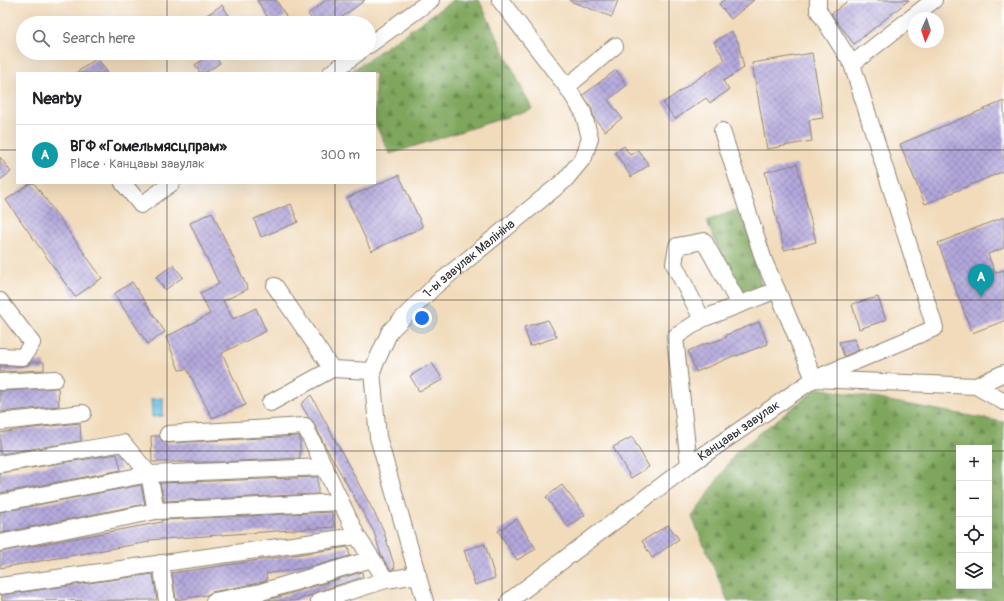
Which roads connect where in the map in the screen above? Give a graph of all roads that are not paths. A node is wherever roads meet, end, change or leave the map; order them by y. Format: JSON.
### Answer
{"nodes":[{"id":1,"x":431,"y":0,"type":"edge"},
{"id":2,"x":500,"y":0,"type":"edge"},
{"id":3,"x":818,"y":0,"type":"edge"},
{"id":4,"x":934,"y":0,"type":"edge"},
{"id":5,"x":376,"y":40,"type":"edge"},
{"id":6,"x":615,"y":46,"type":"dead end"},
{"id":7,"x":349,"y":60,"type":"edge"},
{"id":8,"x":852,"y":64,"type":"junction"},
{"id":9,"x":332,"y":72,"type":"edge"},
{"id":10,"x":567,"y":87,"type":"junction"},
{"id":11,"x":722,"y":131,"type":"dead end"},
{"id":12,"x":124,"y":184,"type":"edge"},
{"id":13,"x":171,"y":184,"type":"edge"},
{"id":14,"x":275,"y":286,"type":"dead end"},
{"id":15,"x":777,"y":290,"type":"junction"},
{"id":16,"x":0,"y":301,"type":"edge"},
{"id":17,"x":739,"y":304,"type":"junction"},
{"id":18,"x":702,"y":319,"type":"junction"},
{"id":19,"x":0,"y":356,"type":"edge"},
{"id":20,"x":332,"y":369,"type":"junction"},
{"id":21,"x":372,"y":371,"type":"junction"},
{"id":22,"x":1004,"y":373,"type":"edge"},
{"id":23,"x":55,"y":378,"type":"dead end"},
{"id":24,"x":814,"y":379,"type":"junction"},
{"id":25,"x":0,"y":382,"type":"edge"},
{"id":26,"x":976,"y":386,"type":"junction"},
{"id":27,"x":1004,"y":402,"type":"edge"},
{"id":28,"x":270,"y":403,"type":"dead end"},
{"id":29,"x":83,"y":413,"type":"dead end"},
{"id":30,"x":0,"y":422,"type":"edge"},
{"id":31,"x":168,"y":434,"type":"dead end"},
{"id":32,"x":0,"y":464,"type":"edge"},
{"id":33,"x":689,"y":465,"type":"junction"},
{"id":34,"x":325,"y":467,"type":"junction"},
{"id":35,"x":149,"y":474,"type":"junction"},
{"id":36,"x":341,"y":502,"type":"junction"},
{"id":37,"x":0,"y":503,"type":"edge"},
{"id":38,"x":156,"y":511,"type":"junction"},
{"id":39,"x":357,"y":536,"type":"junction"},
{"id":40,"x":0,"y":543,"type":"edge"},
{"id":41,"x":372,"y":559,"type":"junction"},
{"id":42,"x":162,"y":563,"type":"junction"},
{"id":43,"x":418,"y":575,"type":"junction"},
{"id":44,"x":386,"y":580,"type":"junction"},
{"id":45,"x":0,"y":586,"type":"edge"},
{"id":46,"x":167,"y":601,"type":"edge"},
{"id":47,"x":214,"y":601,"type":"edge"},
{"id":48,"x":319,"y":601,"type":"edge"},
{"id":49,"x":425,"y":601,"type":"edge"},
{"id":50,"x":509,"y":601,"type":"edge"}],
"edges":[{"from":1,"to":5,"type":"street"},
{"from":2,"to":10,"type":"street","name":"1-ы завулак Малініна"},
{"from":3,"to":8,"type":"street"},
{"from":4,"to":8,"type":"street"},
{"from":6,"to":10,"type":"street"},
{"from":7,"to":9,"type":"street"},
{"from":8,"to":24,"type":"street","name":"Канцавы завулак"},
{"from":10,"to":21,"type":"street","name":"1-ы завулак Малініна"},
{"from":11,"to":15,"type":"street"},
{"from":12,"to":13,"type":"street"},
{"from":14,"to":20,"type":"street"},
{"from":15,"to":17,"type":"street"},
{"from":15,"to":24,"type":"street"},
{"from":16,"to":19,"type":"street"},
{"from":17,"to":18,"type":"street"},
{"from":17,"to":18,"type":"street"},
{"from":18,"to":33,"type":"street"},
{"from":20,"to":21,"type":"street"},
{"from":20,"to":28,"type":"street"},
{"from":21,"to":43,"type":"street","name":"1-ы завулак Малініна"},
{"from":22,"to":26,"type":"street"},
{"from":23,"to":25,"type":"street"},
{"from":24,"to":26,"type":"street"},
{"from":24,"to":33,"type":"street","name":"Канцавы завулак"},
{"from":26,"to":27,"type":"street"},
{"from":29,"to":30,"type":"street"},
{"from":31,"to":34,"type":"street"},
{"from":32,"to":35,"type":"street"},
{"from":33,"to":50,"type":"street","name":"Канцавы завулак"},
{"from":34,"to":35,"type":"street"},
{"from":34,"to":36,"type":"street"},
{"from":35,"to":37,"type":"street"},
{"from":35,"to":38,"type":"street"},
{"from":36,"to":38,"type":"street"},
{"from":36,"to":39,"type":"street"},
{"from":38,"to":40,"type":"street"},
{"from":39,"to":41,"type":"street"},
{"from":39,"to":42,"type":"street"},
{"from":41,"to":44,"type":"street"},
{"from":41,"to":47,"type":"street"},
{"from":42,"to":45,"type":"street"},
{"from":42,"to":46,"type":"street"},
{"from":43,"to":44,"type":"street"},
{"from":43,"to":49,"type":"street","name":"1-ы завулак Малініна"},
{"from":44,"to":48,"type":"street"}]}
